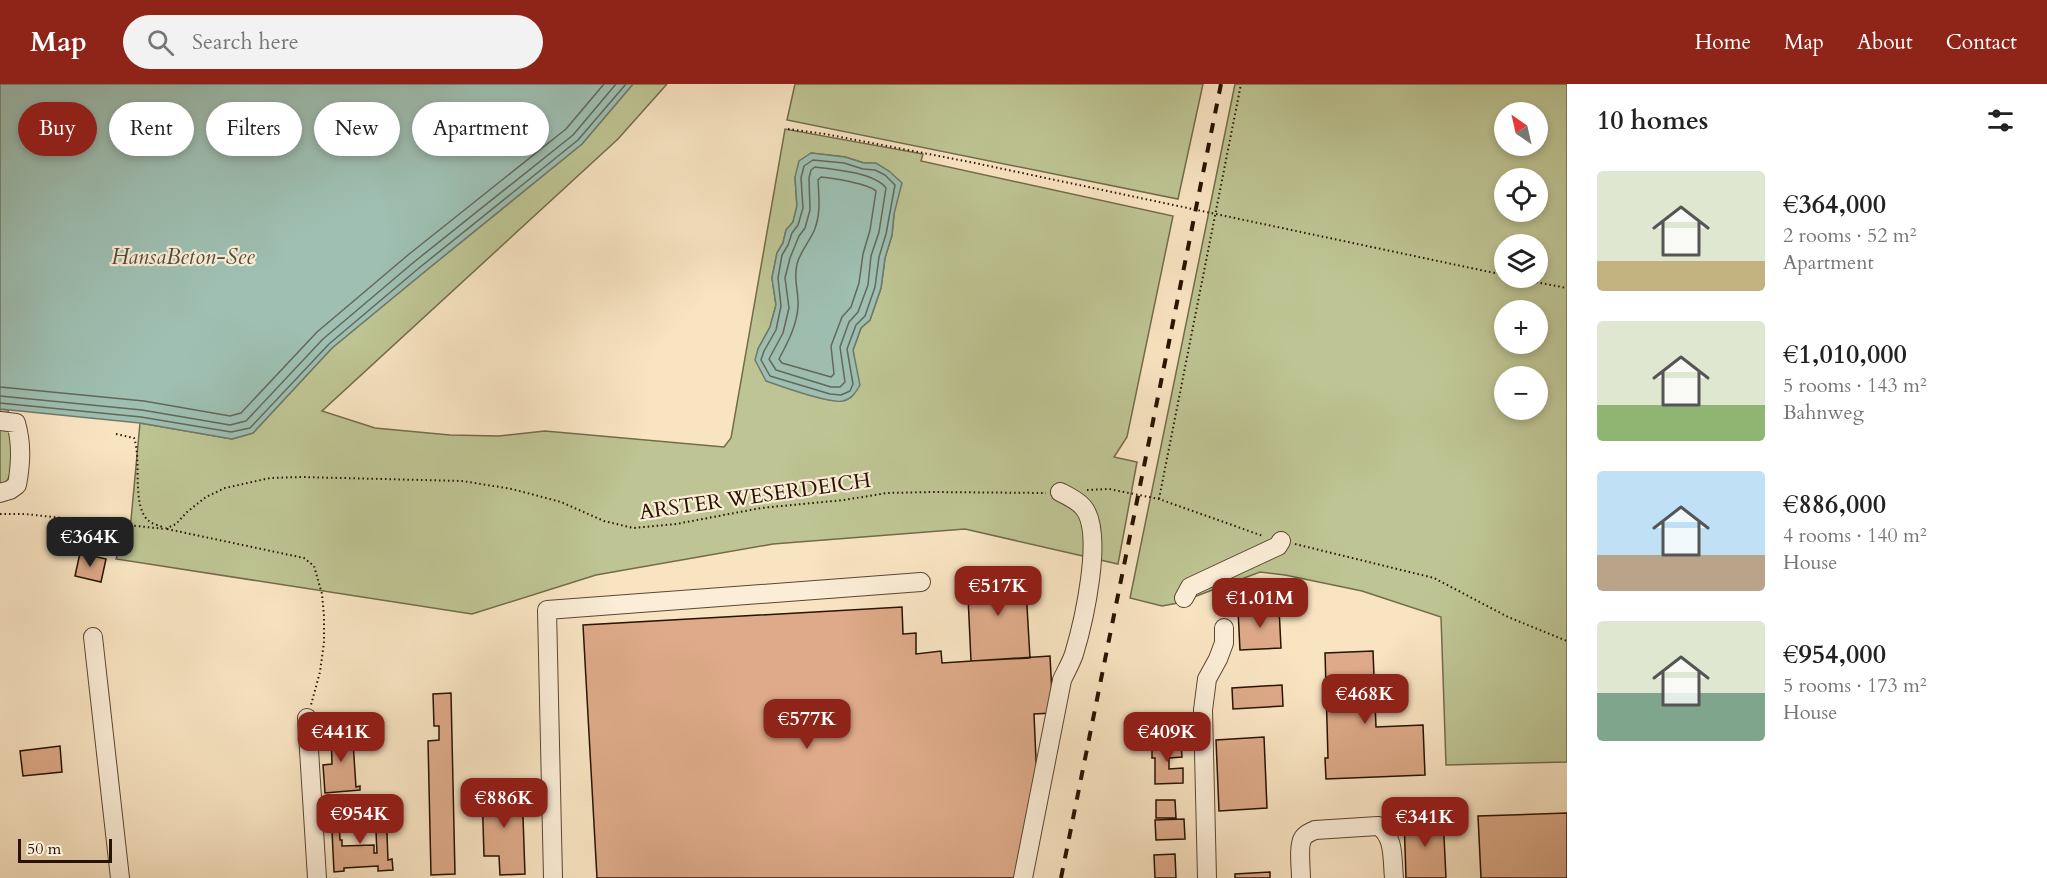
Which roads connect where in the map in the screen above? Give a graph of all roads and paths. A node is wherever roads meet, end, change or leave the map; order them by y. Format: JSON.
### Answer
{"nodes":[{"id":1,"x":1241,"y":84,"type":"edge"},
{"id":2,"x":788,"y":129,"type":"dead end"},
{"id":3,"x":1215,"y":215,"type":"junction"},
{"id":4,"x":1494,"y":273,"type":"edge"},
{"id":5,"x":1548,"y":284,"type":"edge"},
{"id":6,"x":1567,"y":288,"type":"edge"},
{"id":7,"x":0,"y":421,"type":"edge"},
{"id":8,"x":116,"y":434,"type":"dead end"},
{"id":9,"x":1060,"y":492,"type":"junction"},
{"id":10,"x":0,"y":493,"type":"edge"},
{"id":11,"x":1159,"y":499,"type":"junction"},
{"id":12,"x":0,"y":514,"type":"edge"},
{"id":13,"x":165,"y":529,"type":"junction"},
{"id":14,"x":1281,"y":541,"type":"junction"},
{"id":15,"x":921,"y":582,"type":"dead end"},
{"id":16,"x":1184,"y":598,"type":"dead end"},
{"id":17,"x":1224,"y":628,"type":"dead end"},
{"id":18,"x":93,"y":637,"type":"dead end"},
{"id":19,"x":1567,"y":641,"type":"edge"},
{"id":20,"x":307,"y":718,"type":"joint"},
{"id":21,"x":120,"y":878,"type":"edge"},
{"id":22,"x":318,"y":878,"type":"edge"},
{"id":23,"x":553,"y":878,"type":"edge"},
{"id":24,"x":1023,"y":878,"type":"edge"},
{"id":25,"x":1207,"y":878,"type":"edge"},
{"id":26,"x":1301,"y":878,"type":"edge"},
{"id":27,"x":1394,"y":878,"type":"edge"}],
"edges":[{"from":1,"to":3,"type":"path"},
{"from":2,"to":3,"type":"path"},
{"from":3,"to":4,"type":"path"},
{"from":3,"to":11,"type":"path"},
{"from":5,"to":6,"type":"path"},
{"from":7,"to":10,"type":"street"},
{"from":8,"to":13,"type":"path"},
{"from":9,"to":11,"type":"path","name":"ARSTER WESERDEICH"},
{"from":9,"to":13,"type":"path","name":"ARSTER WESERDEICH"},
{"from":9,"to":24,"type":"street"},
{"from":11,"to":14,"type":"path","name":"ARSTER WESERDEICH"},
{"from":12,"to":13,"type":"path"},
{"from":13,"to":20,"type":"path"},
{"from":14,"to":16,"type":"street"},
{"from":14,"to":19,"type":"path","name":"ARSTER WESERDEICH"},
{"from":15,"to":23,"type":"street"},
{"from":17,"to":25,"type":"street"},
{"from":18,"to":21,"type":"street"},
{"from":20,"to":22,"type":"street"},
{"from":26,"to":27,"type":"street"}]}
